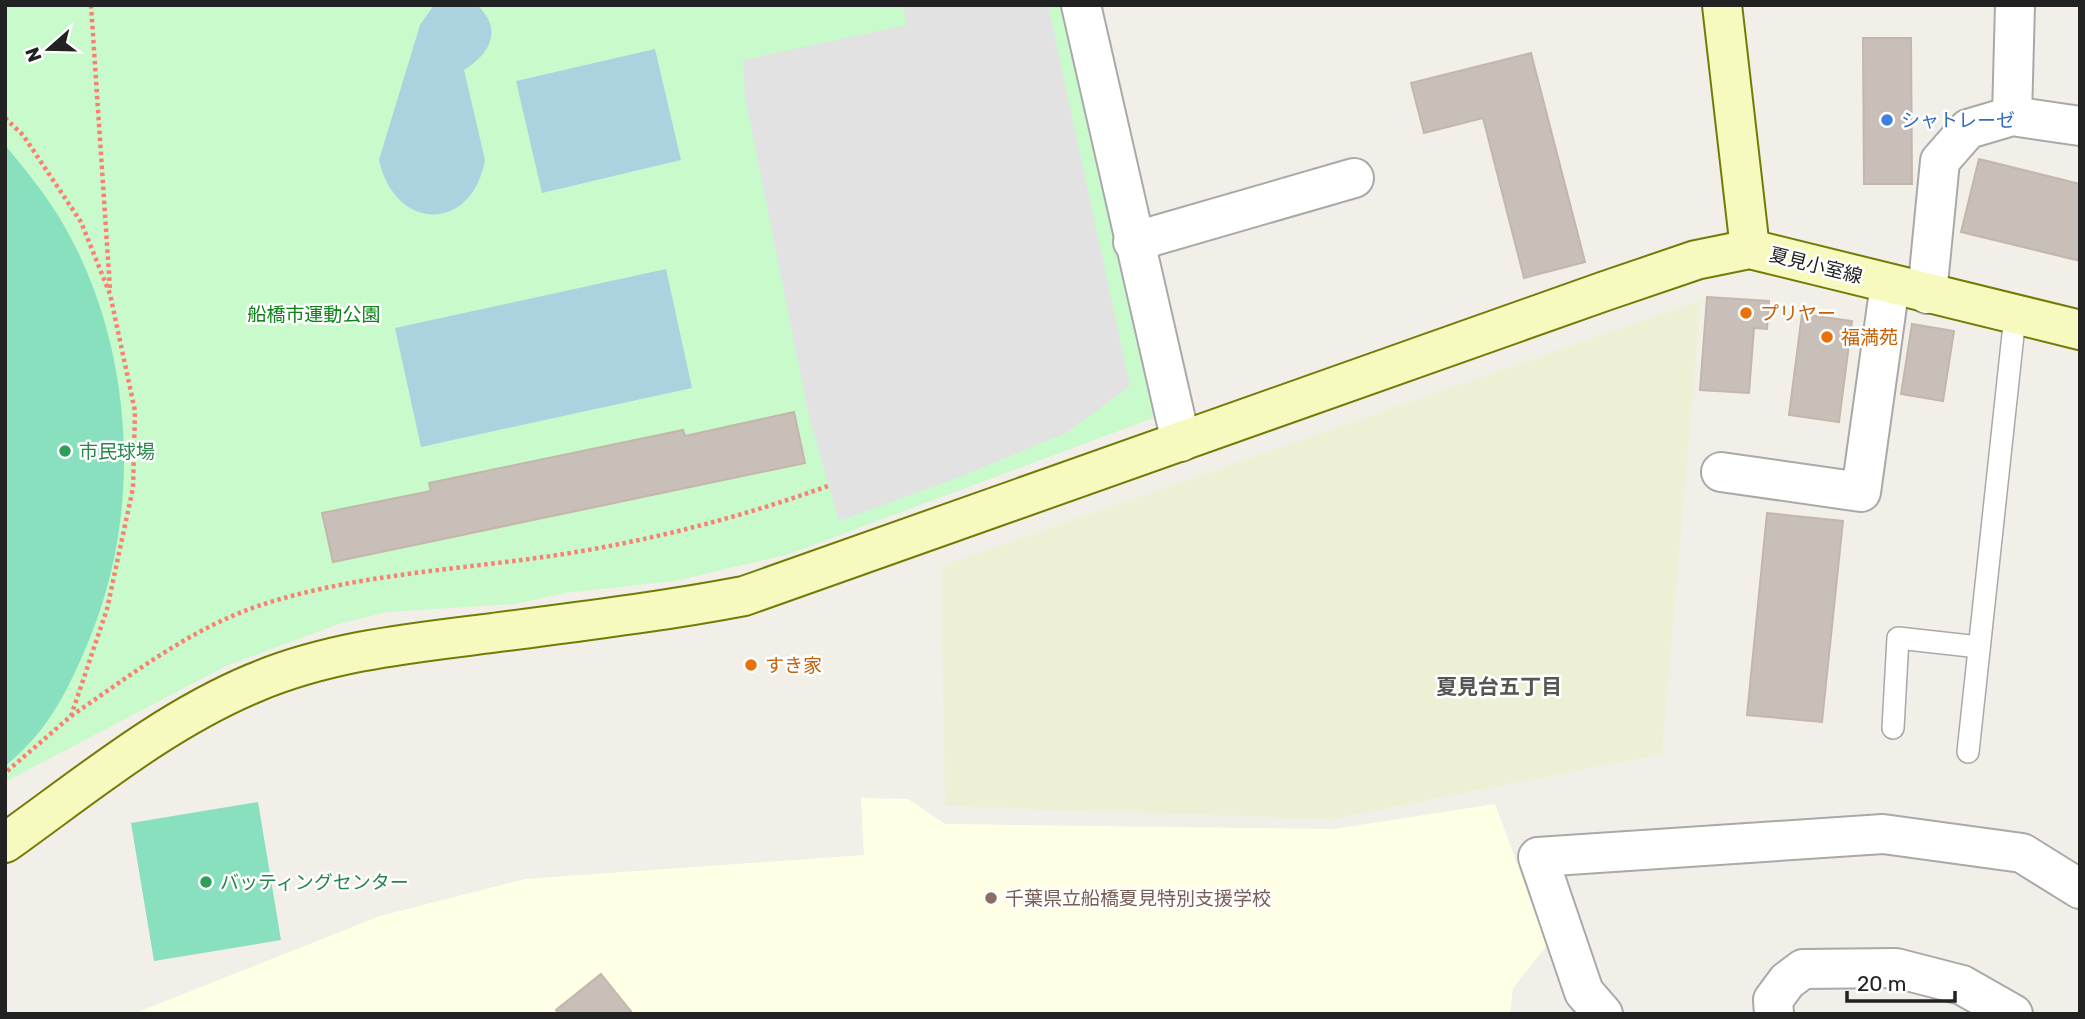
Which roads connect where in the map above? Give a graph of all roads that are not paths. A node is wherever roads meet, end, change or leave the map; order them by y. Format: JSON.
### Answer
{"nodes":[{"id":1,"x":1081,"y":5,"type":"edge"},
{"id":2,"x":1722,"y":5,"type":"edge"},
{"id":3,"x":2015,"y":5,"type":"edge"},
{"id":4,"x":2012,"y":116,"type":"junction"},
{"id":5,"x":2080,"y":126,"type":"edge"},
{"id":6,"x":1354,"y":178,"type":"dead end"},
{"id":7,"x":1133,"y":242,"type":"junction"},
{"id":8,"x":1750,"y":249,"type":"junction"},
{"id":9,"x":1890,"y":284,"type":"junction"},
{"id":10,"x":1927,"y":294,"type":"junction"},
{"id":11,"x":2015,"y":316,"type":"junction"},
{"id":12,"x":2080,"y":330,"type":"edge"},
{"id":13,"x":1181,"y":442,"type":"junction"},
{"id":14,"x":1721,"y":472,"type":"dead end"},
{"id":15,"x":1979,"y":647,"type":"junction"},
{"id":16,"x":1893,"y":728,"type":"dead end"},
{"id":17,"x":1968,"y":752,"type":"dead end"},
{"id":18,"x":5,"y":843,"type":"edge"},
{"id":19,"x":2080,"y":889,"type":"edge"},
{"id":20,"x":1603,"y":1014,"type":"edge"},
{"id":21,"x":1774,"y":1014,"type":"edge"},
{"id":22,"x":2013,"y":1014,"type":"edge"}],
"edges":[{"from":1,"to":7,"type":"street"},
{"from":2,"to":8,"type":"street","name":"夏見小室線"},
{"from":3,"to":4,"type":"street"},
{"from":4,"to":5,"type":"street"},
{"from":4,"to":10,"type":"street"},
{"from":6,"to":7,"type":"street"},
{"from":7,"to":13,"type":"street"},
{"from":8,"to":9,"type":"street","name":"夏見小室線"},
{"from":8,"to":13,"type":"street"},
{"from":9,"to":10,"type":"street","name":"夏見小室線"},
{"from":9,"to":14,"type":"street"},
{"from":10,"to":11,"type":"street","name":"夏見小室線"},
{"from":11,"to":12,"type":"street","name":"夏見小室線"},
{"from":11,"to":15,"type":"lane"},
{"from":13,"to":18,"type":"street"},
{"from":15,"to":16,"type":"lane"},
{"from":15,"to":17,"type":"lane"},
{"from":19,"to":20,"type":"street"},
{"from":21,"to":22,"type":"street"}]}
